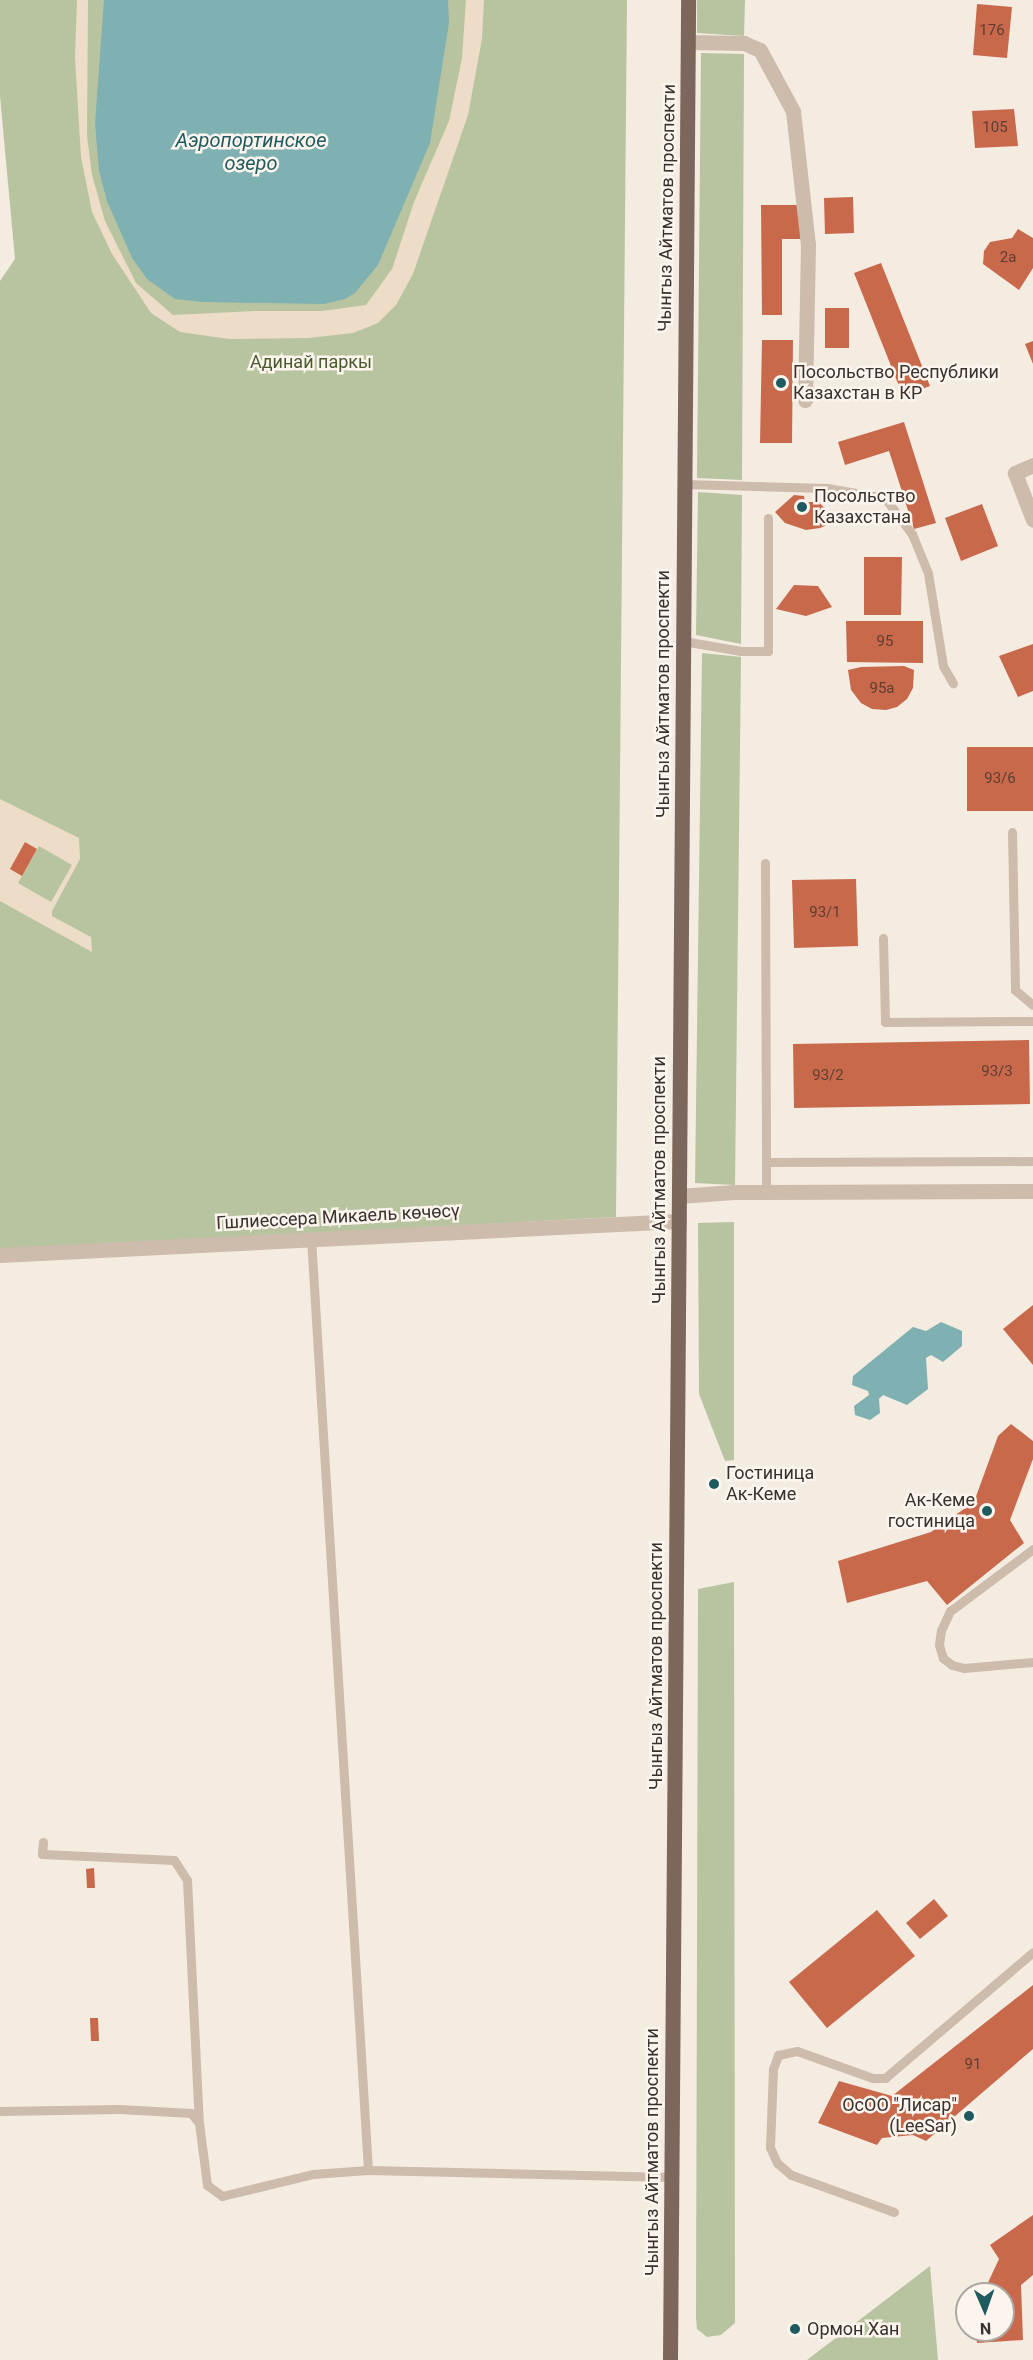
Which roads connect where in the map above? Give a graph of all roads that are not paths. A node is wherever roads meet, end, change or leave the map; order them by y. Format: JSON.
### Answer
{"nodes":[{"id":1,"x":688,"y":0,"type":"edge"},
{"id":2,"x":688,"y":42,"type":"junction"},
{"id":3,"x":805,"y":400,"type":"dead end"},
{"id":4,"x":1033,"y":465,"type":"edge"},
{"id":5,"x":684,"y":484,"type":"junction"},
{"id":6,"x":768,"y":518,"type":"dead end"},
{"id":7,"x":1033,"y":520,"type":"edge"},
{"id":8,"x":683,"y":641,"type":"junction"},
{"id":9,"x":953,"y":683,"type":"dead end"},
{"id":10,"x":1011,"y":832,"type":"dead end"},
{"id":11,"x":765,"y":862,"type":"dead end"},
{"id":12,"x":883,"y":938,"type":"dead end"},
{"id":13,"x":1033,"y":1005,"type":"edge"},
{"id":14,"x":1033,"y":1021,"type":"edge"},
{"id":15,"x":1033,"y":1161,"type":"edge"},
{"id":16,"x":766,"y":1162,"type":"junction"},
{"id":17,"x":766,"y":1191,"type":"junction"},
{"id":18,"x":1033,"y":1191,"type":"edge"},
{"id":19,"x":679,"y":1196,"type":"junction"},
{"id":20,"x":679,"y":1221,"type":"junction"},
{"id":21,"x":311,"y":1238,"type":"junction"},
{"id":22,"x":0,"y":1255,"type":"edge"},
{"id":23,"x":1033,"y":1549,"type":"edge"},
{"id":24,"x":1033,"y":1662,"type":"edge"},
{"id":25,"x":43,"y":1842,"type":"dead end"},
{"id":26,"x":1033,"y":1952,"type":"edge"},
{"id":27,"x":0,"y":2111,"type":"edge"},
{"id":28,"x":199,"y":2122,"type":"junction"},
{"id":29,"x":368,"y":2170,"type":"junction"},
{"id":30,"x":672,"y":2177,"type":"junction"},
{"id":31,"x":894,"y":2212,"type":"dead end"},
{"id":32,"x":670,"y":2360,"type":"edge"}],
"edges":[{"from":1,"to":2,"type":"main road","name":"Чынгыз Айтматов проспекти"},
{"from":2,"to":3,"type":"street"},
{"from":2,"to":5,"type":"main road","name":"Чынгыз Айтматов проспекти"},
{"from":4,"to":7,"type":"street"},
{"from":5,"to":8,"type":"main road","name":"Чынгыз Айтматов проспекти"},
{"from":5,"to":9,"type":"lane"},
{"from":6,"to":8,"type":"lane"},
{"from":8,"to":19,"type":"main road","name":"Чынгыз Айтматов проспекти"},
{"from":10,"to":13,"type":"lane"},
{"from":11,"to":16,"type":"lane"},
{"from":12,"to":14,"type":"lane"},
{"from":15,"to":16,"type":"lane"},
{"from":16,"to":17,"type":"lane"},
{"from":17,"to":18,"type":"street"},
{"from":17,"to":19,"type":"street"},
{"from":19,"to":20,"type":"main road","name":"Чынгыз Айтматов проспекти"},
{"from":20,"to":21,"type":"street","name":"Гшлиессера Микаель көчөсү"},
{"from":20,"to":30,"type":"main road","name":"Чынгыз Айтматов проспекти"},
{"from":21,"to":22,"type":"street","name":"Гшлиессера Микаель көчөсү"},
{"from":21,"to":29,"type":"lane"},
{"from":23,"to":24,"type":"lane"},
{"from":25,"to":28,"type":"lane"},
{"from":26,"to":31,"type":"lane"},
{"from":27,"to":28,"type":"lane"},
{"from":28,"to":29,"type":"lane"},
{"from":29,"to":30,"type":"lane"},
{"from":30,"to":32,"type":"main road","name":"Чынгыз Айтматов проспекти"}]}
